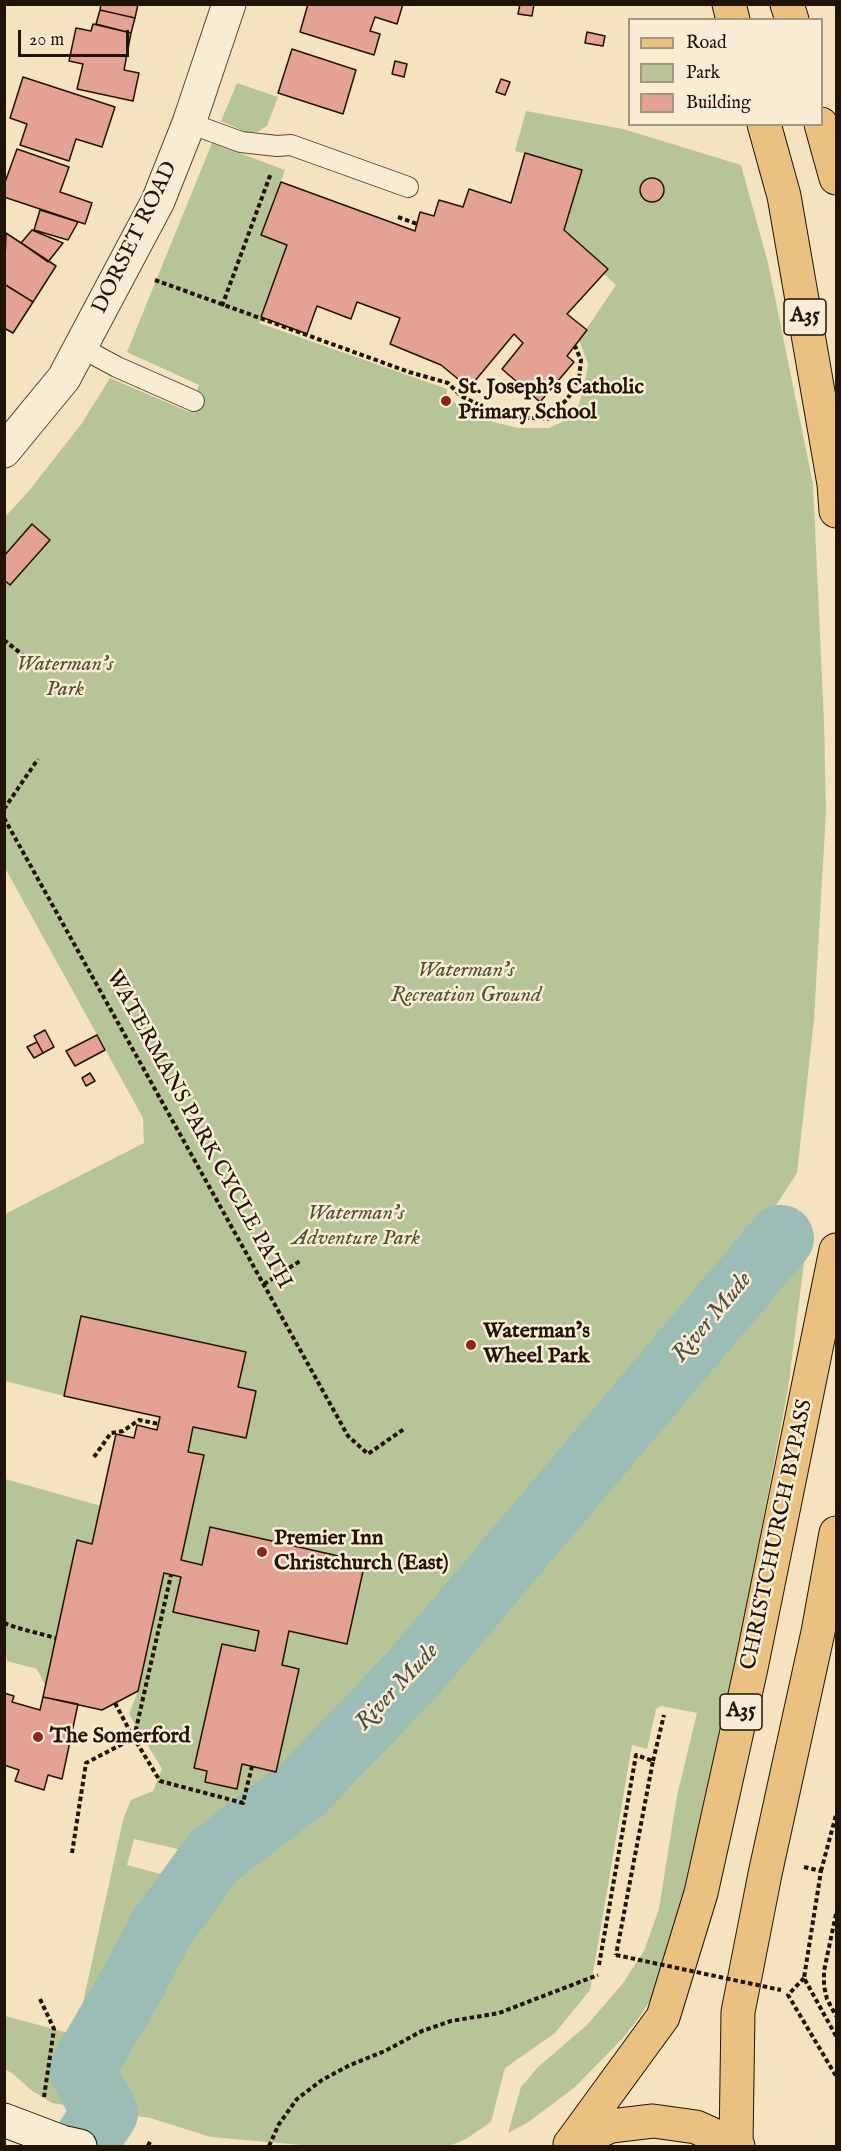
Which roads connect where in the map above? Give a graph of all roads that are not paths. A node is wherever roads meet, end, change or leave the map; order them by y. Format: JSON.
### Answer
{"nodes":[{"id":1,"x":229,"y":4,"type":"edge"},
{"id":2,"x":189,"y":123,"type":"junction"},
{"id":3,"x":765,"y":126,"type":"edge"},
{"id":4,"x":822,"y":126,"type":"edge"},
{"id":5,"x":837,"y":178,"type":"edge"},
{"id":6,"x":408,"y":187,"type":"dead end"},
{"id":7,"x":80,"y":347,"type":"junction"},
{"id":8,"x":194,"y":401,"type":"dead end"},
{"id":9,"x":4,"y":452,"type":"edge"},
{"id":10,"x":837,"y":511,"type":"edge"},
{"id":11,"x":837,"y":1250,"type":"edge"},
{"id":12,"x":837,"y":1533,"type":"edge"},
{"id":13,"x":4,"y":2120,"type":"edge"},
{"id":14,"x":60,"y":2141,"type":"edge"},
{"id":15,"x":568,"y":2145,"type":"edge"},
{"id":16,"x":737,"y":2146,"type":"edge"}],
"edges":[{"from":1,"to":2,"type":"street","name":"DORSET ROAD"},
{"from":2,"to":6,"type":"lane"},
{"from":2,"to":7,"type":"street","name":"DORSET ROAD"},
{"from":3,"to":10,"type":"main road","number":"A35"},
{"from":4,"to":5,"type":"main road"},
{"from":7,"to":8,"type":"lane"},
{"from":7,"to":9,"type":"street","name":"DORSET ROAD"},
{"from":11,"to":15,"type":"main road","name":"CHRISTCHURCH BYPASS","number":"A35"},
{"from":12,"to":16,"type":"main road"},
{"from":13,"to":14,"type":"street"},
{"from":15,"to":16,"type":"main road"}]}
